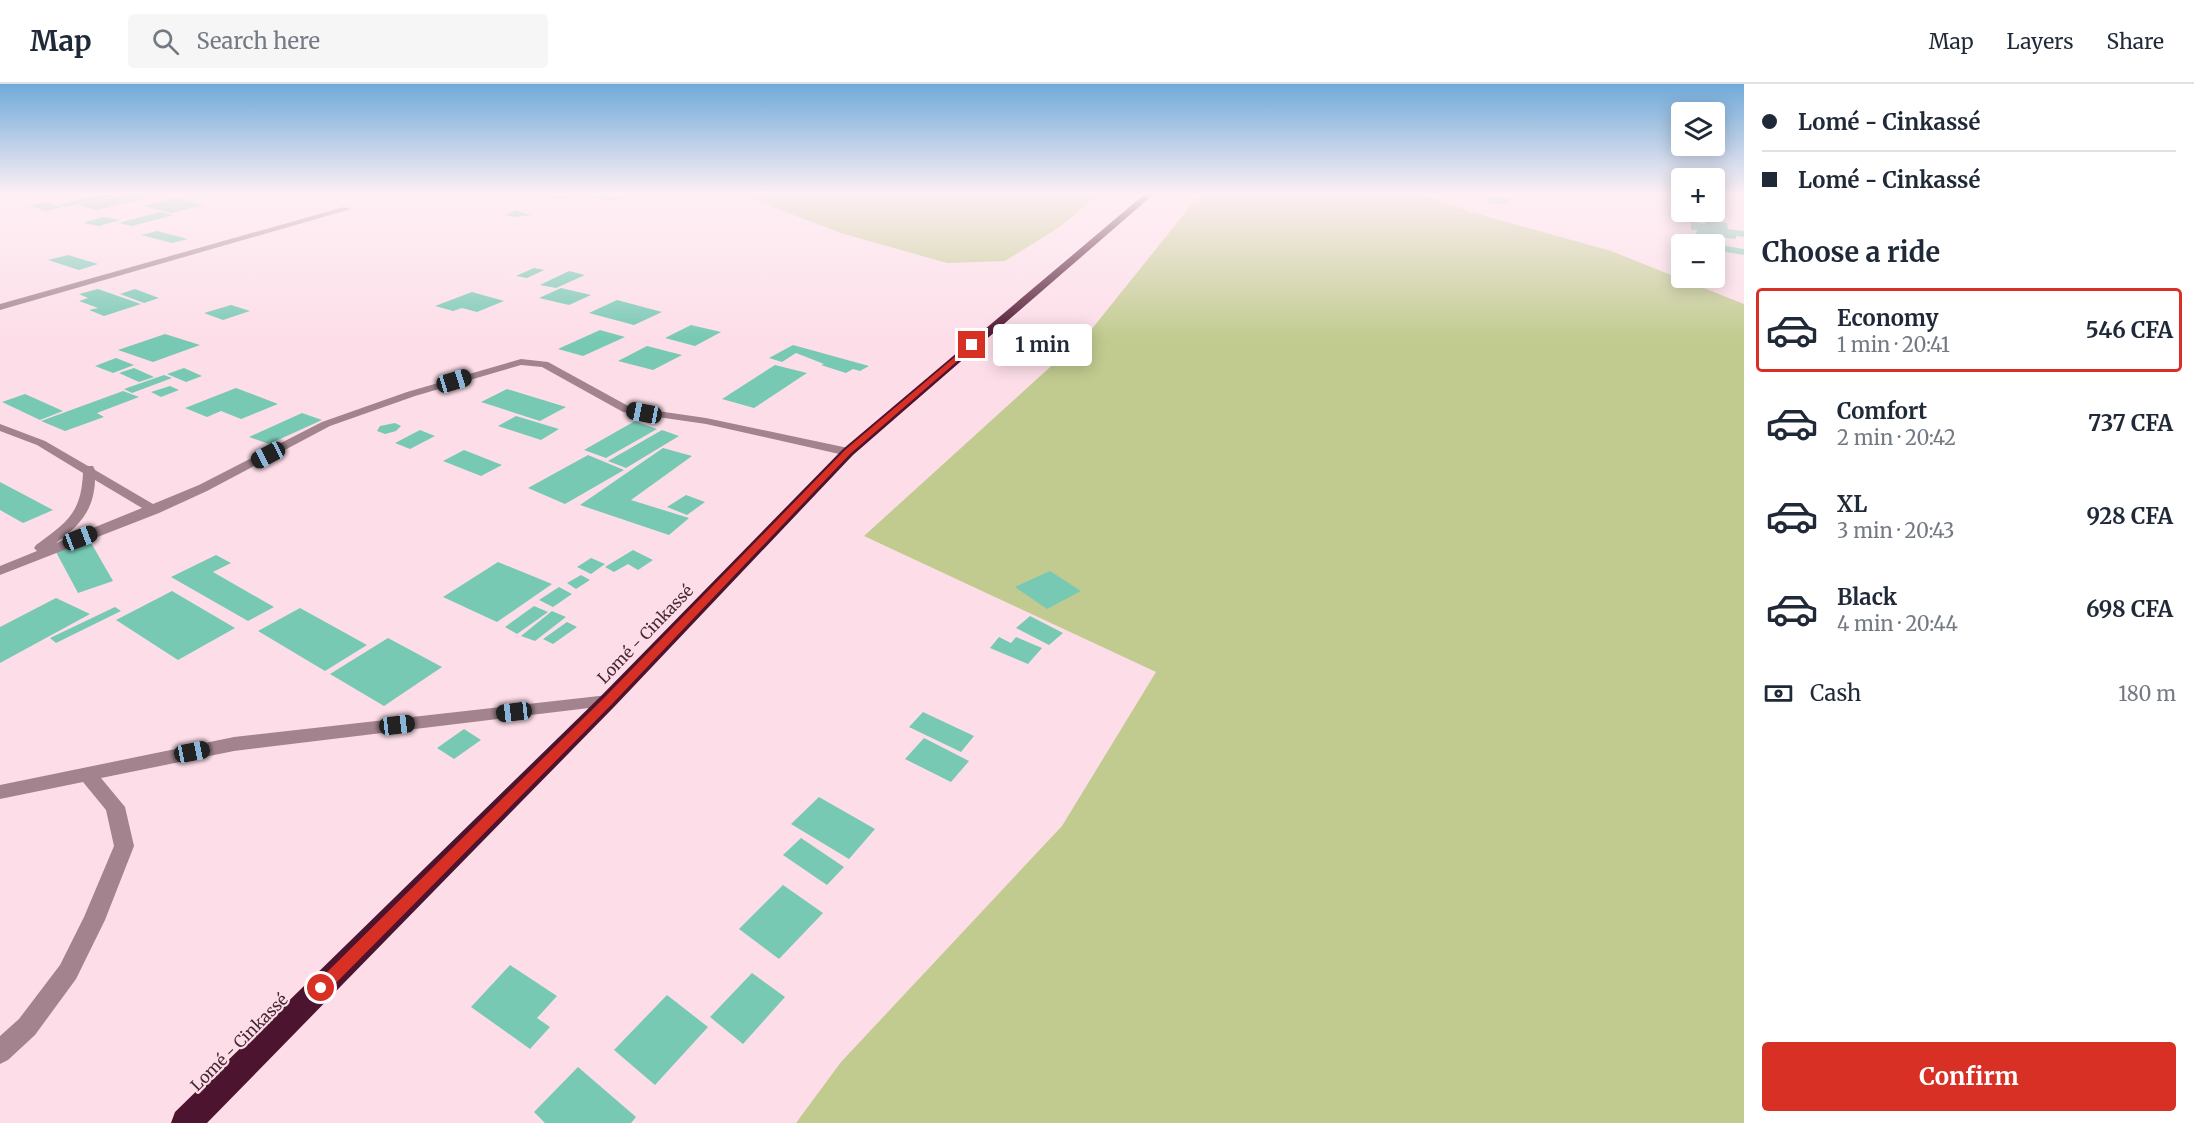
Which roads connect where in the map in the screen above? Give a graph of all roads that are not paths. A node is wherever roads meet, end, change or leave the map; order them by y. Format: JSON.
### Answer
{"nodes":[{"id":1,"x":232,"y":241,"type":"edge"},
{"id":2,"x":1094,"y":241,"type":"edge"},
{"id":3,"x":0,"y":307,"type":"edge"},
{"id":4,"x":0,"y":427,"type":"edge"},
{"id":5,"x":848,"y":452,"type":"junction"},
{"id":6,"x":89,"y":469,"type":"junction"},
{"id":7,"x":154,"y":510,"type":"junction"},
{"id":8,"x":27,"y":559,"type":"junction"},
{"id":9,"x":0,"y":571,"type":"edge"},
{"id":10,"x":608,"y":701,"type":"junction"},
{"id":11,"x":87,"y":774,"type":"junction"},
{"id":12,"x":0,"y":792,"type":"edge"},
{"id":13,"x":0,"y":1052,"type":"edge"},
{"id":14,"x":186,"y":1123,"type":"edge"}],
"edges":[{"from":1,"to":3,"type":"street"},
{"from":2,"to":5,"type":"highway","name":"Lomé - Cinkassé"},
{"from":4,"to":6,"type":"street"},
{"from":5,"to":7,"type":"street"},
{"from":5,"to":10,"type":"highway","name":"Lomé - Cinkassé"},
{"from":6,"to":7,"type":"street"},
{"from":6,"to":8,"type":"street"},
{"from":7,"to":8,"type":"street"},
{"from":8,"to":9,"type":"street"},
{"from":10,"to":11,"type":"street"},
{"from":10,"to":14,"type":"highway","name":"Lomé - Cinkassé"},
{"from":11,"to":12,"type":"street"},
{"from":11,"to":13,"type":"street"}]}
